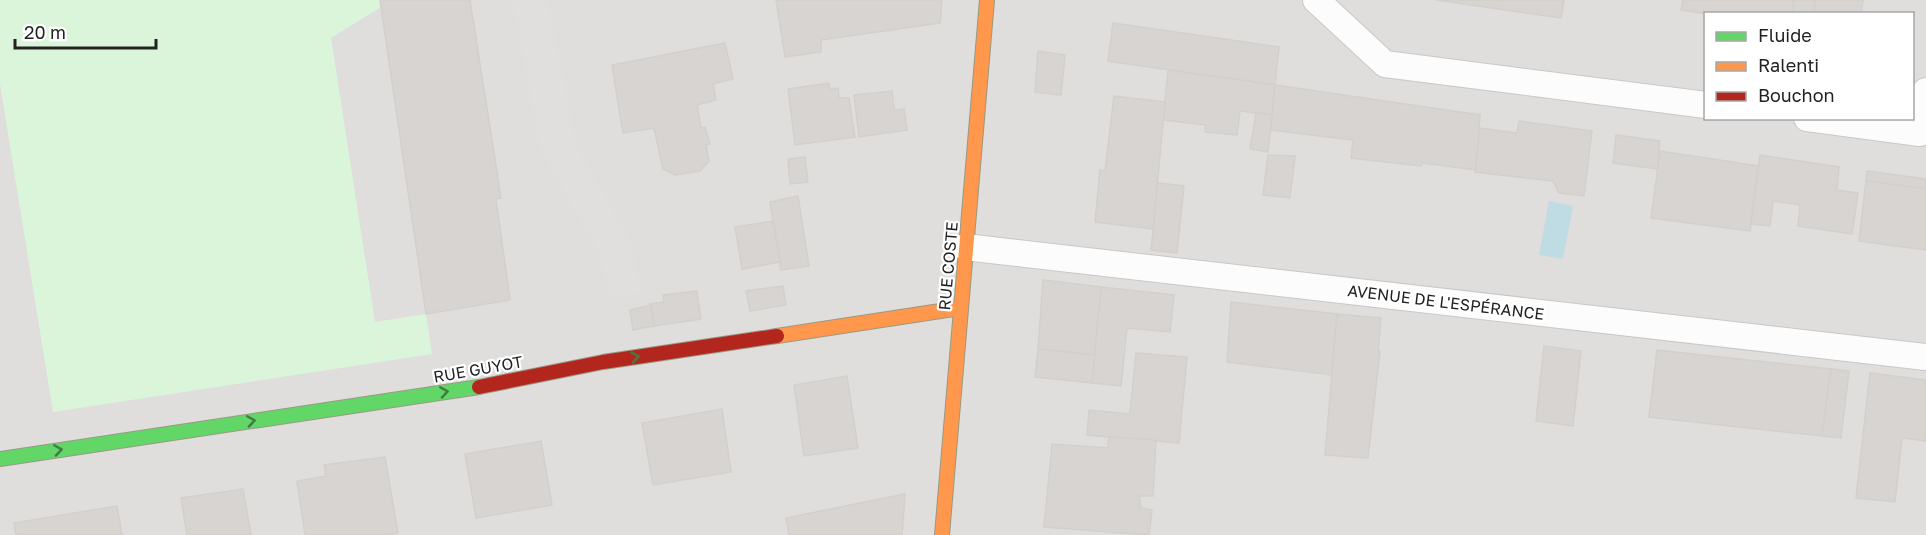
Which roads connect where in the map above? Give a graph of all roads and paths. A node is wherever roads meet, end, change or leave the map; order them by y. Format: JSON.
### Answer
{"nodes":[{"id":1,"x":987,"y":0,"type":"edge"},
{"id":2,"x":1316,"y":0,"type":"edge"},
{"id":3,"x":1926,"y":91,"type":"edge"},
{"id":4,"x":1704,"y":105,"type":"edge"},
{"id":5,"x":1822,"y":120,"type":"edge"},
{"id":6,"x":1923,"y":134,"type":"edge"},
{"id":7,"x":965,"y":247,"type":"junction"},
{"id":8,"x":960,"y":308,"type":"junction"},
{"id":9,"x":1926,"y":357,"type":"edge"},
{"id":10,"x":0,"y":459,"type":"edge"},
{"id":11,"x":942,"y":535,"type":"edge"}],
"edges":[{"from":1,"to":7,"type":"street","name":"RUE COSTE"},
{"from":2,"to":4,"type":"lane"},
{"from":3,"to":6,"type":"lane"},
{"from":5,"to":6,"type":"lane"},
{"from":7,"to":8,"type":"street","name":"RUE COSTE"},
{"from":7,"to":9,"type":"lane","name":"AVENUE DE L'ESPÉRANCE"},
{"from":10,"to":8,"type":"street","name":"RUE GUYOT","one_way":true},
{"from":8,"to":11,"type":"street","name":"RUE COSTE"}]}
